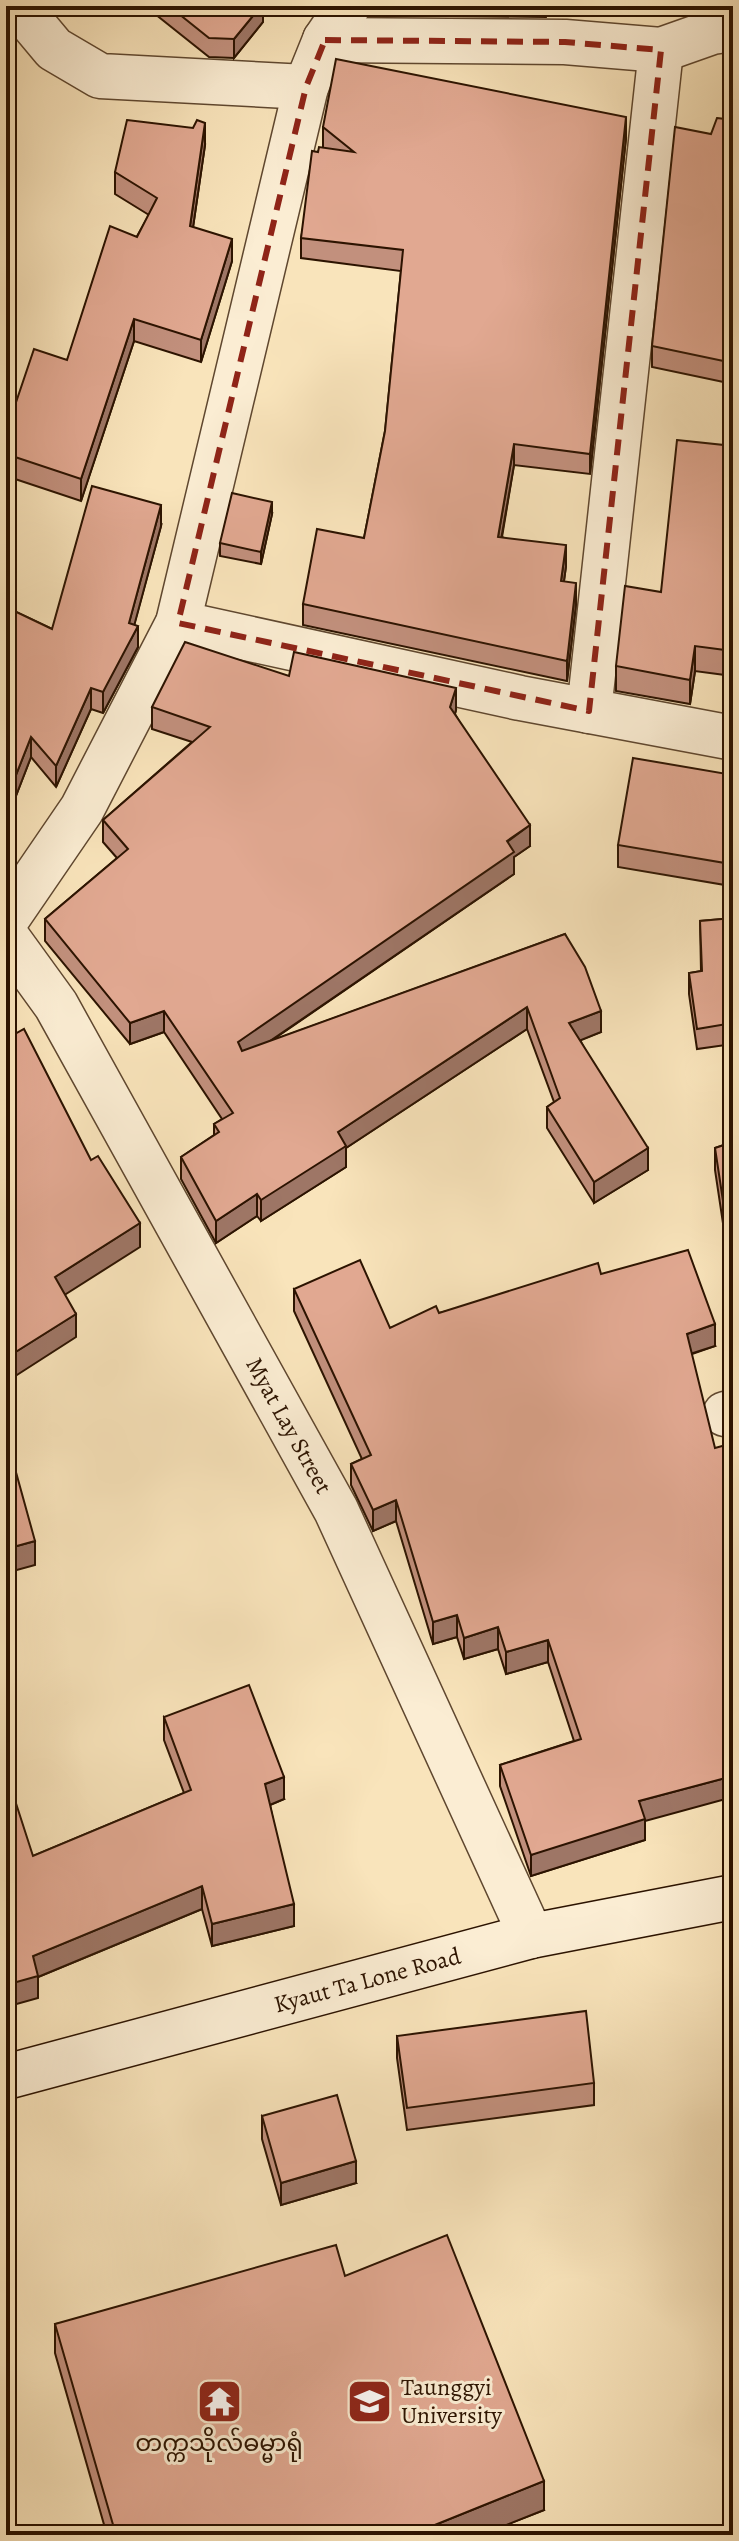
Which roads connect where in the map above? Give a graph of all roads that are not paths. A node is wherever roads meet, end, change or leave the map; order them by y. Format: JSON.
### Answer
{"nodes":[{"id":1,"x":18,"y":6,"type":"edge"},
{"id":2,"x":336,"y":23,"type":"edge"},
{"id":3,"x":733,"y":29,"type":"edge"},
{"id":4,"x":661,"y":50,"type":"junction"},
{"id":5,"x":306,"y":87,"type":"junction"},
{"id":6,"x":178,"y":623,"type":"junction"},
{"id":7,"x":589,"y":711,"type":"junction"},
{"id":8,"x":733,"y":738,"type":"edge"},
{"id":9,"x":6,"y":920,"type":"edge"},
{"id":10,"x":6,"y":936,"type":"edge"},
{"id":11,"x":733,"y":1897,"type":"edge"},
{"id":12,"x":531,"y":1936,"type":"junction"},
{"id":13,"x":6,"y":2077,"type":"edge"}],
"edges":[{"from":1,"to":5,"type":"street"},
{"from":2,"to":4,"type":"street"},
{"from":2,"to":5,"type":"street"},
{"from":3,"to":4,"type":"street"},
{"from":4,"to":7,"type":"street"},
{"from":5,"to":6,"type":"street"},
{"from":6,"to":7,"type":"street"},
{"from":6,"to":9,"type":"street"},
{"from":7,"to":8,"type":"street"},
{"from":10,"to":12,"type":"street","name":"Myat Lay Street"},
{"from":11,"to":12,"type":"street","name":"Kyaut Ta Lone Road"},
{"from":12,"to":13,"type":"street","name":"Kyaut Ta Lone Road"}]}
